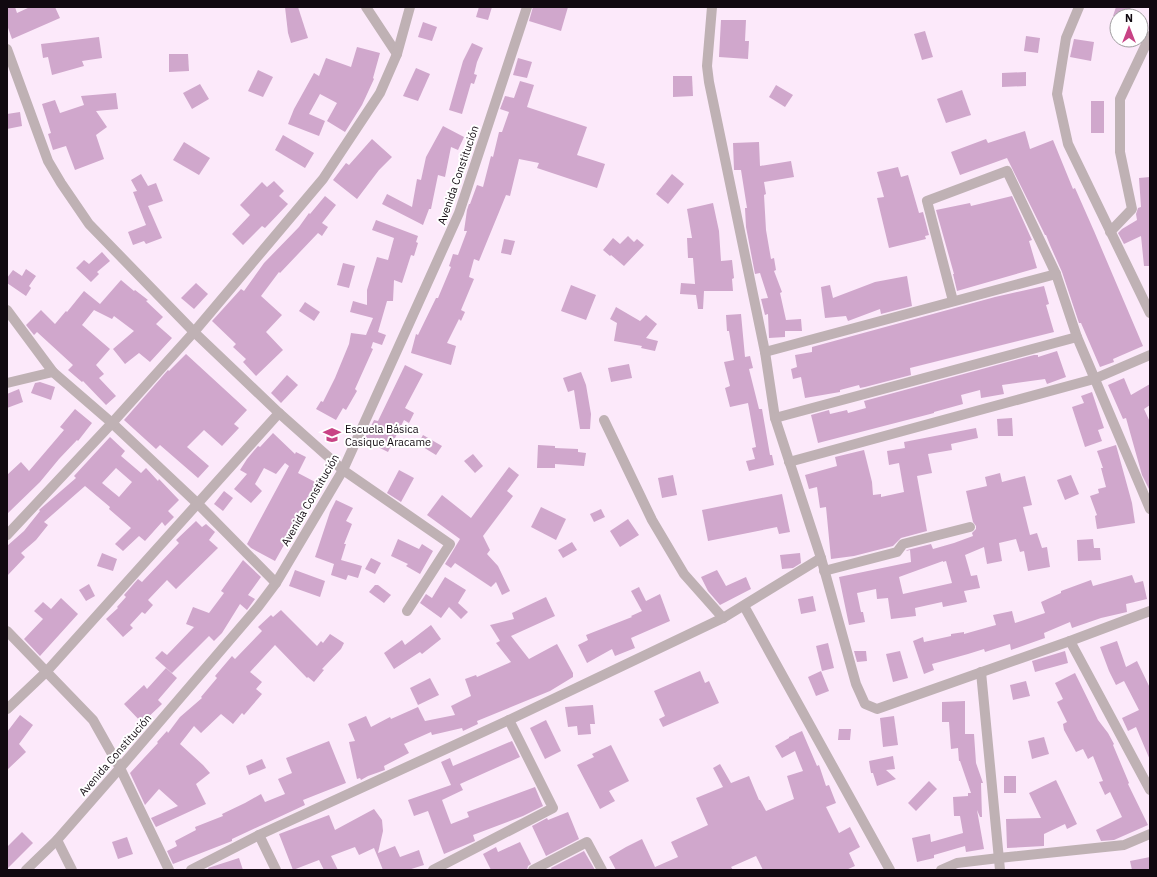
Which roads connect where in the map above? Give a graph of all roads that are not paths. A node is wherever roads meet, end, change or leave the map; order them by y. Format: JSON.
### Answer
{"nodes":[{"id":1,"x":366,"y":7,"type":"edge"},
{"id":2,"x":410,"y":7,"type":"edge"},
{"id":3,"x":527,"y":7,"type":"edge"},
{"id":4,"x":712,"y":7,"type":"edge"},
{"id":5,"x":1079,"y":7,"type":"edge"},
{"id":6,"x":1150,"y":36,"type":"edge"},
{"id":7,"x":7,"y":49,"type":"edge"},
{"id":8,"x":397,"y":54,"type":"junction"},
{"id":9,"x":1110,"y":232,"type":"junction"},
{"id":10,"x":1056,"y":274,"type":"junction"},
{"id":11,"x":953,"y":301,"type":"junction"},
{"id":12,"x":7,"y":310,"type":"edge"},
{"id":13,"x":1150,"y":313,"type":"edge"},
{"id":14,"x":194,"y":332,"type":"junction"},
{"id":15,"x":1077,"y":337,"type":"junction"},
{"id":16,"x":765,"y":352,"type":"junction"},
{"id":17,"x":1150,"y":355,"type":"edge"},
{"id":18,"x":53,"y":372,"type":"junction"},
{"id":19,"x":1094,"y":379,"type":"junction"},
{"id":20,"x":7,"y":383,"type":"edge"},
{"id":21,"x":279,"y":413,"type":"junction"},
{"id":22,"x":775,"y":418,"type":"junction"},
{"id":23,"x":604,"y":420,"type":"dead end"},
{"id":24,"x":112,"y":423,"type":"junction"},
{"id":25,"x":789,"y":462,"type":"junction"},
{"id":26,"x":343,"y":470,"type":"junction"},
{"id":27,"x":198,"y":504,"type":"junction"},
{"id":28,"x":1150,"y":509,"type":"edge"},
{"id":29,"x":970,"y":527,"type":"dead end"},
{"id":30,"x":7,"y":535,"type":"edge"},
{"id":31,"x":821,"y":558,"type":"junction"},
{"id":32,"x":824,"y":570,"type":"junction"},
{"id":33,"x":276,"y":583,"type":"junction"},
{"id":34,"x":744,"y":606,"type":"junction"},
{"id":35,"x":1150,"y":611,"type":"edge"},
{"id":36,"x":408,"y":612,"type":"dead end"},
{"id":37,"x":723,"y":618,"type":"junction"},
{"id":38,"x":7,"y":632,"type":"edge"},
{"id":39,"x":1070,"y":641,"type":"junction"},
{"id":40,"x":47,"y":671,"type":"junction"},
{"id":41,"x":981,"y":672,"type":"junction"},
{"id":42,"x":7,"y":709,"type":"edge"},
{"id":43,"x":509,"y":720,"type":"junction"},
{"id":44,"x":120,"y":768,"type":"junction"},
{"id":45,"x":1150,"y":790,"type":"edge"},
{"id":46,"x":1150,"y":834,"type":"edge"},
{"id":47,"x":259,"y":836,"type":"junction"},
{"id":48,"x":57,"y":840,"type":"junction"},
{"id":49,"x":999,"y":858,"type":"junction"},
{"id":50,"x":26,"y":870,"type":"edge"},
{"id":51,"x":72,"y":870,"type":"edge"},
{"id":52,"x":168,"y":870,"type":"edge"},
{"id":53,"x":191,"y":870,"type":"edge"},
{"id":54,"x":276,"y":870,"type":"edge"},
{"id":55,"x":433,"y":870,"type":"edge"},
{"id":56,"x":533,"y":870,"type":"edge"},
{"id":57,"x":602,"y":870,"type":"edge"},
{"id":58,"x":890,"y":870,"type":"edge"},
{"id":59,"x":941,"y":870,"type":"edge"},
{"id":60,"x":1000,"y":870,"type":"edge"}],
"edges":[{"from":1,"to":8,"type":"street"},
{"from":2,"to":8,"type":"street"},
{"from":3,"to":26,"type":"street","name":"Avenida Constitución"},
{"from":4,"to":16,"type":"street"},
{"from":5,"to":9,"type":"street"},
{"from":6,"to":9,"type":"street"},
{"from":7,"to":14,"type":"street"},
{"from":8,"to":14,"type":"street"},
{"from":9,"to":13,"type":"street"},
{"from":10,"to":11,"type":"street"},
{"from":10,"to":11,"type":"street"},
{"from":10,"to":15,"type":"street"},
{"from":11,"to":16,"type":"street"},
{"from":12,"to":18,"type":"street"},
{"from":14,"to":21,"type":"street"},
{"from":14,"to":24,"type":"street"},
{"from":15,"to":19,"type":"street"},
{"from":15,"to":22,"type":"street"},
{"from":16,"to":22,"type":"street"},
{"from":17,"to":19,"type":"street"},
{"from":18,"to":20,"type":"street"},
{"from":18,"to":24,"type":"street"},
{"from":19,"to":25,"type":"street"},
{"from":19,"to":28,"type":"street"},
{"from":21,"to":26,"type":"street"},
{"from":21,"to":27,"type":"street"},
{"from":22,"to":25,"type":"street"},
{"from":23,"to":37,"type":"street"},
{"from":24,"to":27,"type":"street"},
{"from":24,"to":30,"type":"street"},
{"from":25,"to":31,"type":"street"},
{"from":26,"to":33,"type":"street","name":"Avenida Constitución"},
{"from":26,"to":36,"type":"street"},
{"from":27,"to":33,"type":"street"},
{"from":27,"to":40,"type":"street"},
{"from":29,"to":32,"type":"street"},
{"from":31,"to":32,"type":"street"},
{"from":31,"to":34,"type":"street"},
{"from":32,"to":41,"type":"street"},
{"from":33,"to":44,"type":"street","name":"Avenida Constitución"},
{"from":34,"to":37,"type":"street"},
{"from":34,"to":58,"type":"street"},
{"from":35,"to":39,"type":"street"},
{"from":37,"to":43,"type":"street"},
{"from":38,"to":40,"type":"street"},
{"from":39,"to":41,"type":"street"},
{"from":39,"to":45,"type":"street"},
{"from":40,"to":42,"type":"street"},
{"from":40,"to":44,"type":"street"},
{"from":41,"to":49,"type":"street"},
{"from":43,"to":47,"type":"street"},
{"from":43,"to":55,"type":"street"},
{"from":44,"to":48,"type":"street","name":"Avenida Constitución"},
{"from":44,"to":52,"type":"street"},
{"from":46,"to":49,"type":"street"},
{"from":47,"to":53,"type":"street"},
{"from":47,"to":54,"type":"street"},
{"from":48,"to":50,"type":"street","name":"Avenida Constitución"},
{"from":48,"to":51,"type":"street"},
{"from":49,"to":59,"type":"street"},
{"from":49,"to":60,"type":"street"},
{"from":56,"to":57,"type":"street"}]}
